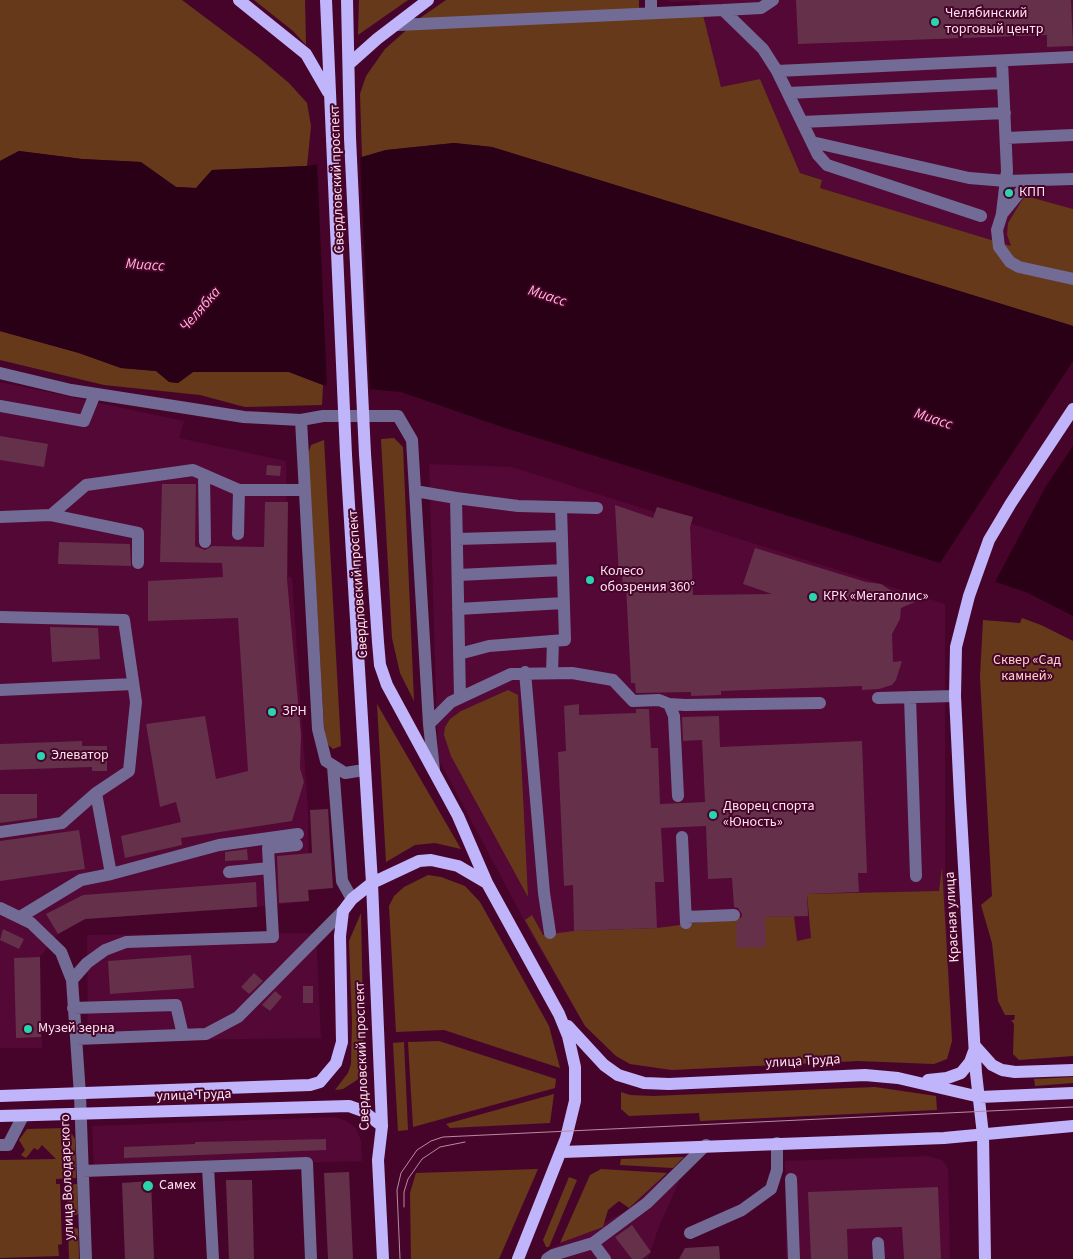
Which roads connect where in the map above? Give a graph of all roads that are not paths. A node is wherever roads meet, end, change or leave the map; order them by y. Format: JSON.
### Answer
{"nodes":[{"id":1,"x":240,"y":0,"type":"edge"},
{"id":2,"x":326,"y":0,"type":"edge"},
{"id":3,"x":347,"y":0,"type":"edge"},
{"id":4,"x":428,"y":0,"type":"edge"},
{"id":5,"x":773,"y":0,"type":"edge"},
{"id":6,"x":651,"y":6,"type":"edge"},
{"id":7,"x":723,"y":10,"type":"junction"},
{"id":8,"x":398,"y":25,"type":"junction"},
{"id":9,"x":1073,"y":58,"type":"edge"},
{"id":10,"x":1002,"y":61,"type":"junction"},
{"id":11,"x":349,"y":64,"type":"junction"},
{"id":12,"x":778,"y":71,"type":"junction"},
{"id":13,"x":1003,"y":82,"type":"junction"},
{"id":14,"x":788,"y":92,"type":"junction"},
{"id":15,"x":330,"y":96,"type":"junction"},
{"id":16,"x":1005,"y":113,"type":"junction"},
{"id":17,"x":802,"y":122,"type":"junction"},
{"id":18,"x":1073,"y":135,"type":"edge"},
{"id":19,"x":1006,"y":138,"type":"junction"},
{"id":20,"x":812,"y":142,"type":"junction"},
{"id":21,"x":1073,"y":179,"type":"edge"},
{"id":22,"x":1006,"y":181,"type":"junction"},
{"id":23,"x":1029,"y":181,"type":"junction"},
{"id":24,"x":1002,"y":214,"type":"junction"},
{"id":25,"x":981,"y":216,"type":"dead end"},
{"id":26,"x":1073,"y":279,"type":"edge"},
{"id":27,"x":0,"y":373,"type":"edge"},
{"id":28,"x":95,"y":394,"type":"junction"},
{"id":29,"x":0,"y":406,"type":"edge"},
{"id":30,"x":1073,"y":409,"type":"edge"},
{"id":31,"x":301,"y":420,"type":"junction"},
{"id":32,"x":204,"y":475,"type":"junction"},
{"id":33,"x":239,"y":490,"type":"junction"},
{"id":34,"x":305,"y":490,"type":"junction"},
{"id":35,"x":415,"y":491,"type":"junction"},
{"id":36,"x":456,"y":498,"type":"junction"},
{"id":37,"x":561,"y":507,"type":"junction"},
{"id":38,"x":597,"y":508,"type":"dead end"},
{"id":39,"x":51,"y":515,"type":"junction"},
{"id":40,"x":0,"y":517,"type":"edge"},
{"id":41,"x":238,"y":534,"type":"dead end"},
{"id":42,"x":562,"y":536,"type":"junction"},
{"id":43,"x":457,"y":538,"type":"junction"},
{"id":44,"x":205,"y":542,"type":"dead end"},
{"id":45,"x":138,"y":563,"type":"dead end"},
{"id":46,"x":563,"y":570,"type":"junction"},
{"id":47,"x":458,"y":575,"type":"junction"},
{"id":48,"x":564,"y":603,"type":"junction"},
{"id":49,"x":458,"y":609,"type":"junction"},
{"id":50,"x":0,"y":617,"type":"edge"},
{"id":51,"x":553,"y":642,"type":"junction"},
{"id":52,"x":459,"y":654,"type":"junction"},
{"id":53,"x":525,"y":672,"type":"junction"},
{"id":54,"x":552,"y":673,"type":"junction"},
{"id":55,"x":133,"y":684,"type":"junction"},
{"id":56,"x":0,"y":690,"type":"edge"},
{"id":57,"x":956,"y":696,"type":"junction"},
{"id":58,"x":910,"y":697,"type":"junction"},
{"id":59,"x":460,"y":698,"type":"junction"},
{"id":60,"x":878,"y":698,"type":"dead end"},
{"id":61,"x":820,"y":703,"type":"dead end"},
{"id":62,"x":669,"y":704,"type":"junction"},
{"id":63,"x":429,"y":724,"type":"junction"},
{"id":64,"x":333,"y":766,"type":"junction"},
{"id":65,"x":364,"y":770,"type":"junction"},
{"id":66,"x":434,"y":770,"type":"junction"},
{"id":67,"x":96,"y":793,"type":"junction"},
{"id":68,"x":678,"y":796,"type":"dead end"},
{"id":69,"x":0,"y":832,"type":"edge"},
{"id":70,"x":682,"y":837,"type":"dead end"},
{"id":71,"x":269,"y":868,"type":"junction"},
{"id":72,"x":229,"y":872,"type":"dead end"},
{"id":73,"x":111,"y":874,"type":"junction"},
{"id":74,"x":916,"y":876,"type":"dead end"},
{"id":75,"x":372,"y":882,"type":"junction"},
{"id":76,"x":487,"y":883,"type":"junction"},
{"id":77,"x":352,"y":899,"type":"junction"},
{"id":78,"x":0,"y":908,"type":"edge"},
{"id":79,"x":343,"y":911,"type":"junction"},
{"id":80,"x":734,"y":915,"type":"dead end"},
{"id":81,"x":20,"y":917,"type":"junction"},
{"id":82,"x":550,"y":933,"type":"dead end"},
{"id":83,"x":72,"y":980,"type":"junction"},
{"id":84,"x":73,"y":1008,"type":"junction"},
{"id":85,"x":559,"y":1014,"type":"junction"},
{"id":86,"x":183,"y":1035,"type":"junction"},
{"id":87,"x":76,"y":1039,"type":"junction"},
{"id":88,"x":975,"y":1046,"type":"junction"},
{"id":89,"x":1073,"y":1070,"type":"edge"},
{"id":90,"x":324,"y":1078,"type":"joint"},
{"id":91,"x":898,"y":1078,"type":"junction"},
{"id":92,"x":1073,"y":1093,"type":"edge"},
{"id":93,"x":80,"y":1095,"type":"junction"},
{"id":94,"x":0,"y":1096,"type":"edge"},
{"id":95,"x":980,"y":1097,"type":"junction"},
{"id":96,"x":80,"y":1114,"type":"junction"},
{"id":97,"x":0,"y":1116,"type":"edge"},
{"id":98,"x":23,"y":1116,"type":"junction"},
{"id":99,"x":382,"y":1126,"type":"junction"},
{"id":100,"x":1073,"y":1126,"type":"edge"},
{"id":101,"x":983,"y":1135,"type":"junction"},
{"id":102,"x":777,"y":1143,"type":"junction"},
{"id":103,"x":0,"y":1145,"type":"edge"},
{"id":104,"x":706,"y":1145,"type":"junction"},
{"id":105,"x":562,"y":1152,"type":"junction"},
{"id":106,"x":208,"y":1167,"type":"junction"},
{"id":107,"x":83,"y":1171,"type":"junction"},
{"id":108,"x":791,"y":1179,"type":"dead end"},
{"id":109,"x":690,"y":1233,"type":"dead end"},
{"id":110,"x":593,"y":1243,"type":"junction"},
{"id":111,"x":878,"y":1243,"type":"dead end"},
{"id":112,"x":551,"y":1258,"type":"edge"},
{"id":113,"x":86,"y":1259,"type":"edge"},
{"id":114,"x":213,"y":1259,"type":"edge"},
{"id":115,"x":312,"y":1259,"type":"edge"},
{"id":116,"x":383,"y":1259,"type":"edge"},
{"id":117,"x":518,"y":1259,"type":"edge"},
{"id":118,"x":605,"y":1259,"type":"edge"},
{"id":119,"x":794,"y":1259,"type":"edge"},
{"id":120,"x":879,"y":1259,"type":"edge"},
{"id":121,"x":985,"y":1259,"type":"edge"}],
"edges":[{"from":1,"to":15,"type":"main road"},
{"from":2,"to":15,"type":"main road","name":"Свердловский проспект"},
{"from":3,"to":11,"type":"main road","name":"Свердловский проспект"},
{"from":4,"to":8,"type":"main road"},
{"from":5,"to":7,"type":"street"},
{"from":6,"to":7,"type":"street"},
{"from":6,"to":8,"type":"street"},
{"from":7,"to":12,"type":"street"},
{"from":8,"to":11,"type":"main road"},
{"from":9,"to":10,"type":"street"},
{"from":10,"to":12,"type":"street"},
{"from":10,"to":13,"type":"street"},
{"from":11,"to":66,"type":"main road","name":"Свердловский проспект","bridge":true},
{"from":12,"to":14,"type":"street"},
{"from":13,"to":14,"type":"street"},
{"from":13,"to":16,"type":"street"},
{"from":14,"to":17,"type":"street"},
{"from":15,"to":65,"type":"main road","name":"Свердловский проспект","bridge":true},
{"from":16,"to":17,"type":"street"},
{"from":16,"to":19,"type":"street"},
{"from":17,"to":20,"type":"street"},
{"from":18,"to":19,"type":"street"},
{"from":19,"to":22,"type":"street"},
{"from":20,"to":22,"type":"street"},
{"from":20,"to":25,"type":"street"},
{"from":21,"to":23,"type":"street"},
{"from":22,"to":23,"type":"street"},
{"from":22,"to":24,"type":"street"},
{"from":23,"to":24,"type":"street"},
{"from":24,"to":26,"type":"street"},
{"from":27,"to":28,"type":"street"},
{"from":28,"to":29,"type":"street"},
{"from":28,"to":31,"type":"street"},
{"from":30,"to":57,"type":"main road","name":"Красная улица"},
{"from":31,"to":34,"type":"street"},
{"from":31,"to":35,"type":"street"},
{"from":32,"to":33,"type":"street"},
{"from":32,"to":39,"type":"street"},
{"from":32,"to":44,"type":"street"},
{"from":33,"to":34,"type":"street"},
{"from":33,"to":41,"type":"street"},
{"from":34,"to":64,"type":"street"},
{"from":35,"to":36,"type":"street"},
{"from":35,"to":63,"type":"street"},
{"from":36,"to":37,"type":"street"},
{"from":36,"to":43,"type":"street"},
{"from":37,"to":38,"type":"street"},
{"from":37,"to":42,"type":"street"},
{"from":39,"to":40,"type":"street"},
{"from":39,"to":45,"type":"street"},
{"from":42,"to":43,"type":"street"},
{"from":42,"to":46,"type":"street"},
{"from":43,"to":47,"type":"street"},
{"from":46,"to":47,"type":"street"},
{"from":46,"to":48,"type":"street"},
{"from":47,"to":49,"type":"street"},
{"from":48,"to":49,"type":"street"},
{"from":48,"to":51,"type":"street"},
{"from":49,"to":52,"type":"street"},
{"from":50,"to":55,"type":"street"},
{"from":51,"to":52,"type":"street"},
{"from":51,"to":54,"type":"street"},
{"from":52,"to":59,"type":"street"},
{"from":53,"to":54,"type":"street"},
{"from":53,"to":59,"type":"street"},
{"from":53,"to":82,"type":"street"},
{"from":54,"to":62,"type":"street"},
{"from":55,"to":56,"type":"street"},
{"from":55,"to":67,"type":"street"},
{"from":57,"to":58,"type":"street"},
{"from":57,"to":88,"type":"main road","name":"Красная улица"},
{"from":58,"to":60,"type":"street"},
{"from":58,"to":74,"type":"street"},
{"from":59,"to":63,"type":"street"},
{"from":61,"to":62,"type":"street"},
{"from":62,"to":68,"type":"street"},
{"from":63,"to":66,"type":"street"},
{"from":64,"to":65,"type":"street"},
{"from":64,"to":77,"type":"street"},
{"from":65,"to":75,"type":"main road","name":"Свердловский проспект"},
{"from":66,"to":76,"type":"main road","name":"Свердловский проспект"},
{"from":67,"to":69,"type":"street"},
{"from":67,"to":73,"type":"street"},
{"from":70,"to":80,"type":"street"},
{"from":71,"to":72,"type":"street"},
{"from":71,"to":73,"type":"street"},
{"from":71,"to":83,"type":"street"},
{"from":73,"to":81,"type":"street"},
{"from":75,"to":76,"type":"main road"},
{"from":75,"to":77,"type":"main road"},
{"from":75,"to":99,"type":"main road","name":"Свердловский проспект"},
{"from":76,"to":85,"type":"main road","name":"Свердловский проспект"},
{"from":77,"to":79,"type":"main road"},
{"from":78,"to":81,"type":"street","name":"улица Володарского"},
{"from":79,"to":86,"type":"street"},
{"from":79,"to":90,"type":"main road","name":"Свердловский проспект"},
{"from":81,"to":83,"type":"street","name":"улица Володарского"},
{"from":83,"to":84,"type":"street","name":"улица Володарского"},
{"from":84,"to":86,"type":"street"},
{"from":84,"to":87,"type":"street","name":"улица Володарского"},
{"from":85,"to":91,"type":"main road","name":"улица Труда"},
{"from":85,"to":105,"type":"main road","name":"Свердловский проспект"},
{"from":86,"to":87,"type":"street"},
{"from":87,"to":93,"type":"street","name":"улица Володарского"},
{"from":88,"to":89,"type":"main road"},
{"from":88,"to":91,"type":"main road"},
{"from":88,"to":95,"type":"main road","name":"Красная улица"},
{"from":90,"to":93,"type":"main road","name":"улица Труда"},
{"from":91,"to":95,"type":"main road","name":"улица Труда"},
{"from":92,"to":95,"type":"main road","name":"улица Труда"},
{"from":93,"to":94,"type":"main road","name":"улица Труда"},
{"from":93,"to":96,"type":"street","name":"улица Володарского"},
{"from":95,"to":101,"type":"main road","name":"Красная улица"},
{"from":96,"to":98,"type":"main road","name":"улица Труда"},
{"from":96,"to":99,"type":"main road","name":"улица Труда"},
{"from":96,"to":107,"type":"street","name":"улица Володарского"},
{"from":97,"to":98,"type":"main road","name":"улица Труда"},
{"from":98,"to":103,"type":"street"},
{"from":99,"to":116,"type":"main road","name":"Свердловский проспект"},
{"from":100,"to":101,"type":"main road"},
{"from":101,"to":102,"type":"main road"},
{"from":101,"to":121,"type":"main road","name":"Красная улица"},
{"from":102,"to":104,"type":"main road"},
{"from":102,"to":109,"type":"street"},
{"from":104,"to":105,"type":"main road"},
{"from":104,"to":110,"type":"street"},
{"from":105,"to":117,"type":"main road","name":"Свердловский проспект"},
{"from":106,"to":107,"type":"street"},
{"from":106,"to":114,"type":"street"},
{"from":106,"to":115,"type":"street"},
{"from":107,"to":113,"type":"street","name":"улица Володарского"},
{"from":108,"to":119,"type":"street"},
{"from":110,"to":112,"type":"street"},
{"from":110,"to":118,"type":"street"},
{"from":111,"to":120,"type":"street"}]}
